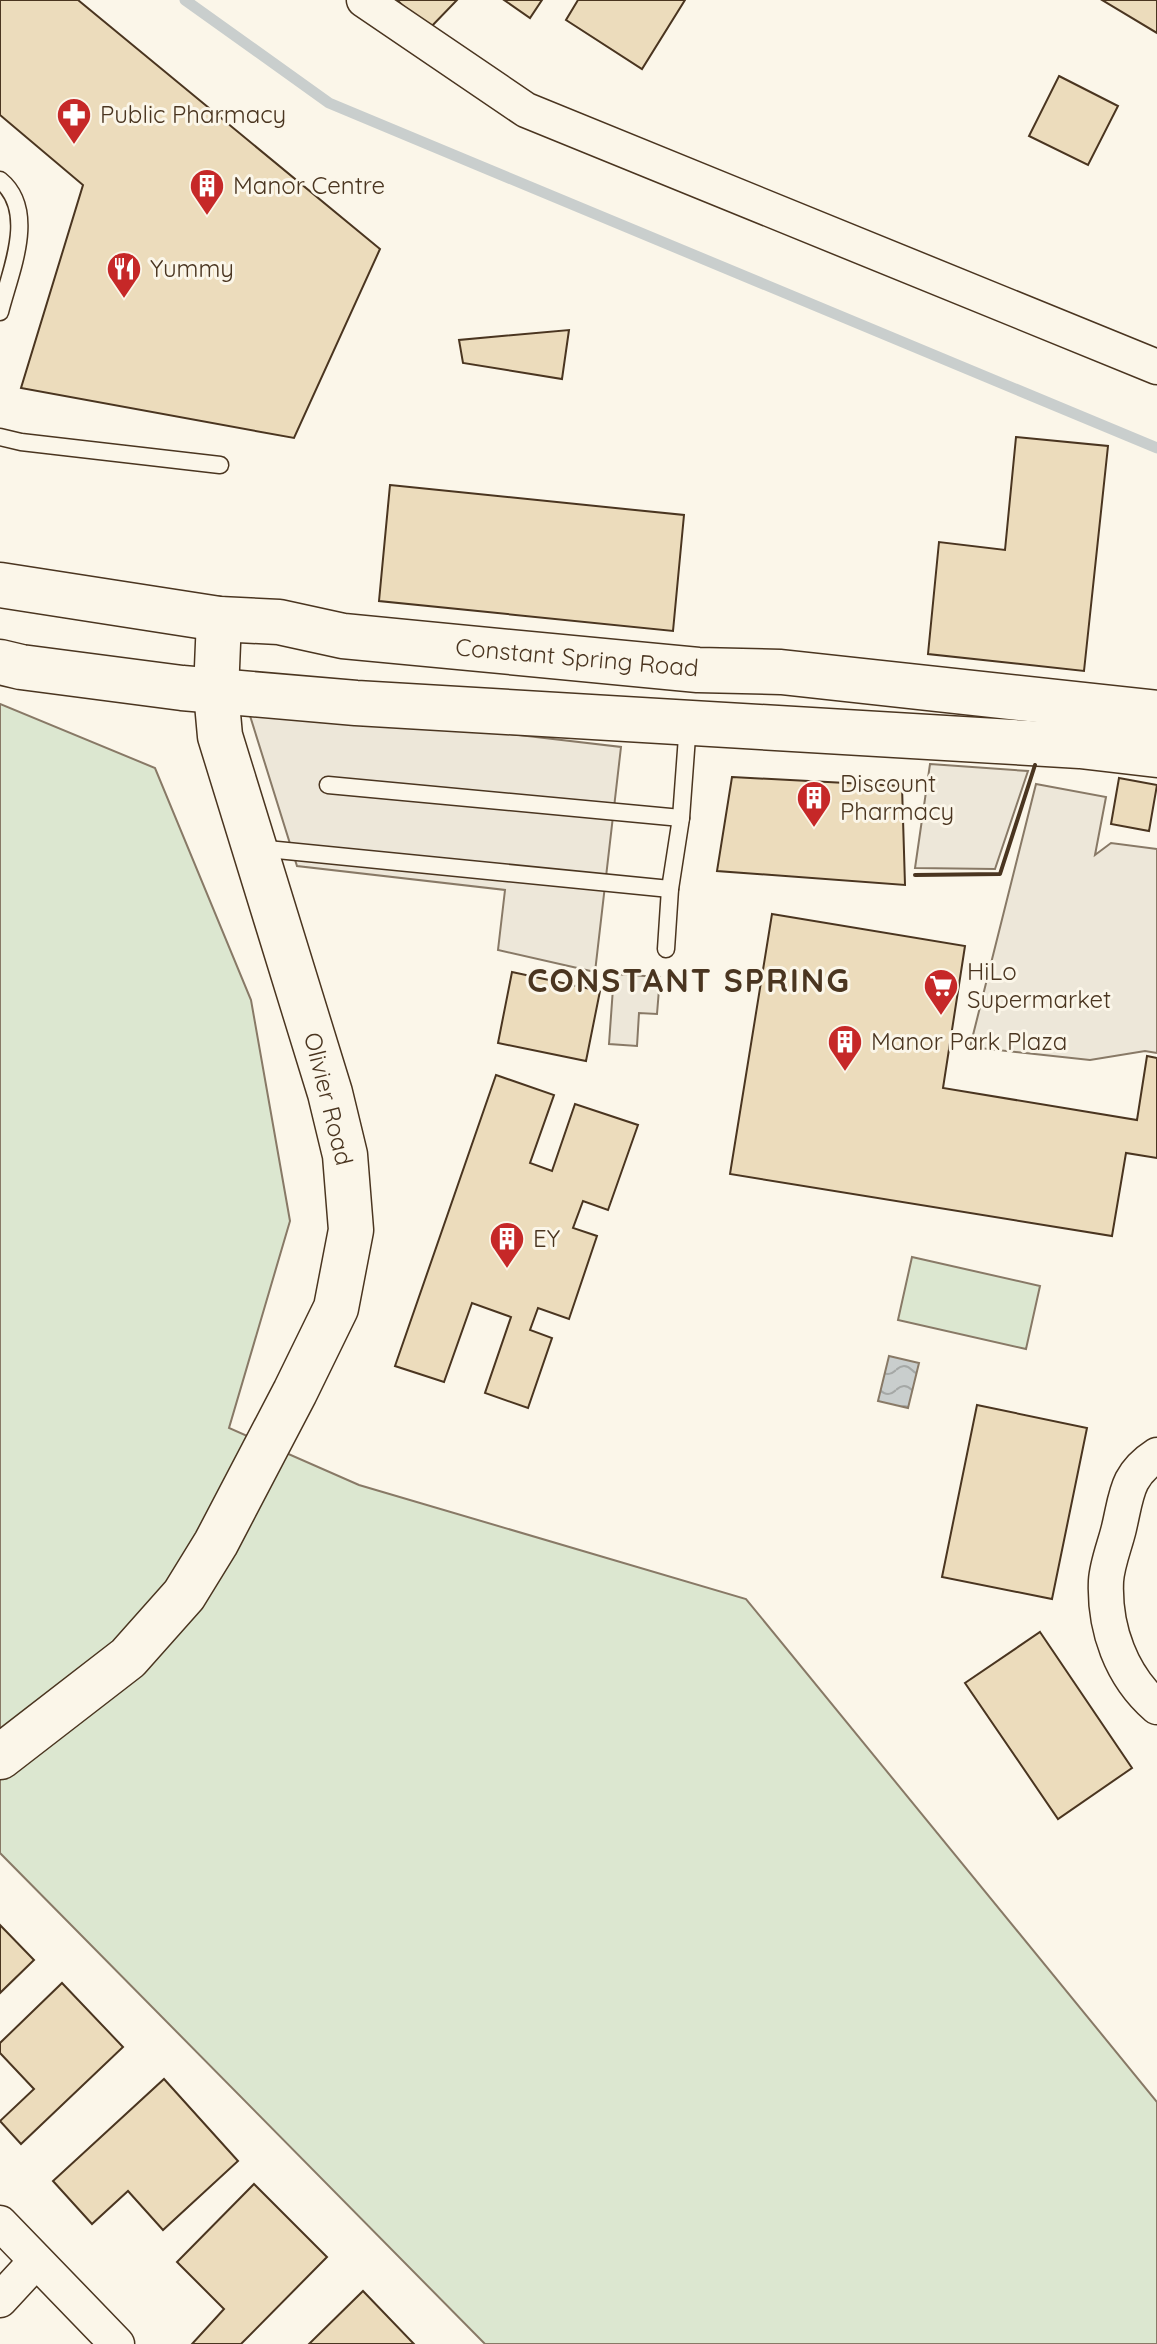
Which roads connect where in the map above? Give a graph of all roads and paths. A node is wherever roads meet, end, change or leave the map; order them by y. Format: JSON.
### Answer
{"nodes":[{"id":1,"x":364,"y":0,"type":"edge"},
{"id":2,"x":0,"y":180,"type":"edge"},
{"id":3,"x":0,"y":312,"type":"edge"},
{"id":4,"x":1157,"y":367,"type":"edge"},
{"id":5,"x":0,"y":437,"type":"edge"},
{"id":6,"x":220,"y":465,"type":"dead end"},
{"id":7,"x":0,"y":585,"type":"edge"},
{"id":8,"x":219,"y":619,"type":"junction"},
{"id":9,"x":0,"y":662,"type":"edge"},
{"id":10,"x":216,"y":692,"type":"junction"},
{"id":11,"x":1157,"y":713,"type":"edge"},
{"id":12,"x":688,"y":722,"type":"junction"},
{"id":13,"x":1157,"y":755,"type":"edge"},
{"id":14,"x":328,"y":785,"type":"dead end"},
{"id":15,"x":681,"y":818,"type":"junction"},
{"id":16,"x":256,"y":847,"type":"junction"},
{"id":17,"x":670,"y":889,"type":"junction"},
{"id":18,"x":666,"y":949,"type":"dead end"},
{"id":19,"x":1157,"y":1455,"type":"edge"},
{"id":20,"x":1157,"y":1707,"type":"edge"},
{"id":21,"x":0,"y":1757,"type":"edge"},
{"id":22,"x":0,"y":2223,"type":"edge"},
{"id":23,"x":36,"y":2261,"type":"junction"},
{"id":24,"x":0,"y":2300,"type":"edge"},
{"id":25,"x":117,"y":2344,"type":"edge"}],
"edges":[{"from":1,"to":4,"type":"street"},
{"from":2,"to":3,"type":"lane"},
{"from":5,"to":6,"type":"lane"},
{"from":7,"to":8,"type":"main road","name":"Constant Spring Road"},
{"from":8,"to":10,"type":"main road","name":"Olivier Road"},
{"from":8,"to":11,"type":"main road","name":"Constant Spring Road"},
{"from":9,"to":10,"type":"main road"},
{"from":10,"to":12,"type":"main road"},
{"from":10,"to":16,"type":"main road","name":"Olivier Road"},
{"from":12,"to":13,"type":"main road"},
{"from":12,"to":15,"type":"lane"},
{"from":14,"to":15,"type":"lane"},
{"from":15,"to":17,"type":"lane"},
{"from":16,"to":17,"type":"lane"},
{"from":16,"to":21,"type":"main road","name":"Olivier Road"},
{"from":17,"to":18,"type":"lane"},
{"from":19,"to":20,"type":"street"},
{"from":22,"to":23,"type":"street"},
{"from":23,"to":24,"type":"street"},
{"from":23,"to":25,"type":"street"}]}
